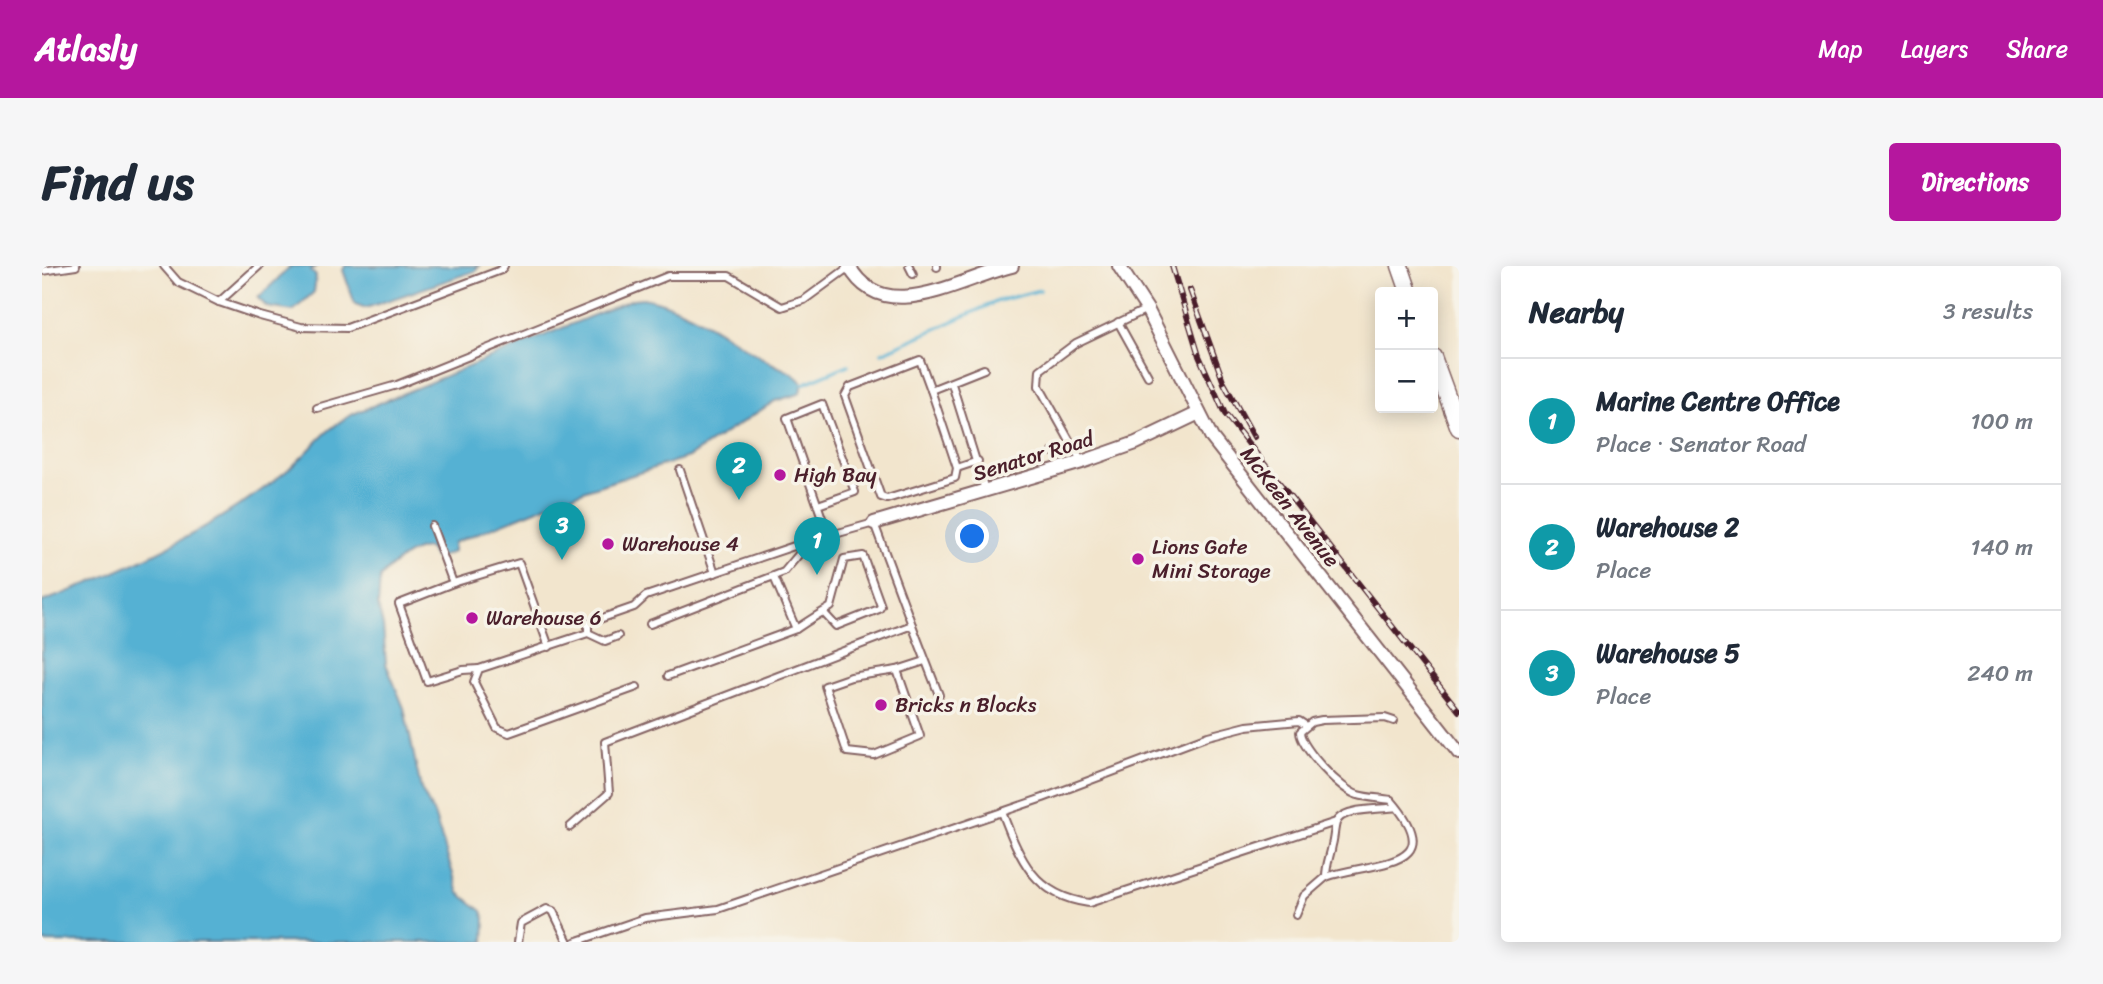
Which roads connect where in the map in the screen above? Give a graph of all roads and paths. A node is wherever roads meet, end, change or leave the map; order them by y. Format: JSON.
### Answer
{"nodes":[{"id":1,"x":76,"y":266,"type":"edge"},
{"id":2,"x":164,"y":266,"type":"edge"},
{"id":3,"x":259,"y":266,"type":"edge"},
{"id":4,"x":504,"y":266,"type":"edge"},
{"id":5,"x":909,"y":266,"type":"edge"},
{"id":6,"x":1012,"y":266,"type":"edge"},
{"id":7,"x":1119,"y":266,"type":"edge"},
{"id":8,"x":1400,"y":266,"type":"edge"},
{"id":9,"x":849,"y":267,"type":"edge"},
{"id":10,"x":42,"y":271,"type":"edge"},
{"id":11,"x":912,"y":274,"type":"dead end"},
{"id":12,"x":1407,"y":287,"type":"edge"},
{"id":13,"x":219,"y":302,"type":"junction"},
{"id":14,"x":1147,"y":309,"type":"junction"},
{"id":15,"x":1118,"y":322,"type":"junction"},
{"id":16,"x":984,"y":369,"type":"dead end"},
{"id":17,"x":1438,"y":371,"type":"edge"},
{"id":18,"x":1147,"y":376,"type":"dead end"},
{"id":19,"x":952,"y":384,"type":"junction"},
{"id":20,"x":931,"y":390,"type":"junction"},
{"id":21,"x":317,"y":408,"type":"dead end"},
{"id":22,"x":1199,"y":413,"type":"junction"},
{"id":23,"x":1459,"y":428,"type":"edge"},
{"id":24,"x":1072,"y":445,"type":"junction"},
{"id":25,"x":1053,"y":452,"type":"dead end"},
{"id":26,"x":978,"y":461,"type":"junction"},
{"id":27,"x":1082,"y":462,"type":"junction"},
{"id":28,"x":957,"y":468,"type":"junction"},
{"id":29,"x":680,"y":470,"type":"dead end"},
{"id":30,"x":985,"y":491,"type":"junction"},
{"id":31,"x":818,"y":505,"type":"junction"},
{"id":32,"x":874,"y":523,"type":"junction"},
{"id":33,"x":432,"y":526,"type":"dead end"},
{"id":34,"x":828,"y":535,"type":"junction"},
{"id":35,"x":810,"y":541,"type":"junction"},
{"id":36,"x":715,"y":573,"type":"junction"},
{"id":37,"x":774,"y":577,"type":"junction"},
{"id":38,"x":453,"y":583,"type":"junction"},
{"id":39,"x":823,"y":612,"type":"junction"},
{"id":40,"x":650,"y":624,"type":"dead end"},
{"id":41,"x":912,"y":625,"type":"junction"},
{"id":42,"x":796,"y":629,"type":"junction"},
{"id":43,"x":588,"y":633,"type":"junction"},
{"id":44,"x":618,"y":636,"type":"dead end"},
{"id":45,"x":549,"y":647,"type":"junction"},
{"id":46,"x":925,"y":661,"type":"junction"},
{"id":47,"x":479,"y":669,"type":"junction"},
{"id":48,"x":897,"y":670,"type":"junction"},
{"id":49,"x":668,"y":676,"type":"dead end"},
{"id":50,"x":637,"y":687,"type":"dead end"},
{"id":51,"x":939,"y":695,"type":"dead end"},
{"id":52,"x":1394,"y":721,"type":"dead end"},
{"id":53,"x":1306,"y":725,"type":"junction"},
{"id":54,"x":1459,"y":753,"type":"edge"},
{"id":55,"x":1396,"y":807,"type":"junction"},
{"id":56,"x":1002,"y":812,"type":"junction"},
{"id":57,"x":1336,"y":822,"type":"junction"},
{"id":58,"x":570,"y":827,"type":"dead end"},
{"id":59,"x":1326,"y":877,"type":"junction"},
{"id":60,"x":1296,"y":915,"type":"dead end"},
{"id":61,"x":518,"y":942,"type":"edge"},
{"id":62,"x":568,"y":942,"type":"edge"},
{"id":63,"x":575,"y":942,"type":"edge"}],
"edges":[{"from":1,"to":10,"type":"lane"},
{"from":2,"to":13,"type":"lane"},
{"from":3,"to":13,"type":"lane"},
{"from":4,"to":13,"type":"lane"},
{"from":5,"to":11,"type":"lane"},
{"from":6,"to":9,"type":"street"},
{"from":7,"to":14,"type":"street","name":"McKeen Avenue"},
{"from":8,"to":12,"type":"street"},
{"from":9,"to":21,"type":"lane"},
{"from":14,"to":15,"type":"lane"},
{"from":14,"to":22,"type":"street","name":"McKeen Avenue"},
{"from":15,"to":18,"type":"lane"},
{"from":15,"to":24,"type":"lane"},
{"from":16,"to":19,"type":"lane"},
{"from":17,"to":23,"type":"street"},
{"from":19,"to":20,"type":"lane"},
{"from":19,"to":26,"type":"lane"},
{"from":20,"to":28,"type":"lane"},
{"from":20,"to":28,"type":"lane"},
{"from":22,"to":27,"type":"street","name":"Senator Road"},
{"from":22,"to":54,"type":"street","name":"McKeen Avenue"},
{"from":24,"to":25,"type":"lane"},
{"from":24,"to":27,"type":"lane"},
{"from":26,"to":28,"type":"lane"},
{"from":26,"to":30,"type":"lane"},
{"from":27,"to":30,"type":"street","name":"Senator Road"},
{"from":29,"to":36,"type":"lane"},
{"from":30,"to":32,"type":"street","name":"Senator Road"},
{"from":31,"to":31,"type":"lane"},
{"from":31,"to":34,"type":"lane"},
{"from":32,"to":34,"type":"lane"},
{"from":32,"to":41,"type":"lane"},
{"from":33,"to":38,"type":"lane"},
{"from":34,"to":35,"type":"lane"},
{"from":35,"to":36,"type":"lane"},
{"from":35,"to":37,"type":"lane"},
{"from":36,"to":43,"type":"lane"},
{"from":37,"to":40,"type":"lane"},
{"from":37,"to":42,"type":"lane"},
{"from":38,"to":45,"type":"lane"},
{"from":38,"to":47,"type":"lane"},
{"from":39,"to":39,"type":"lane"},
{"from":39,"to":42,"type":"lane"},
{"from":41,"to":46,"type":"lane"},
{"from":41,"to":58,"type":"lane"},
{"from":42,"to":49,"type":"lane"},
{"from":43,"to":44,"type":"lane"},
{"from":43,"to":45,"type":"lane"},
{"from":45,"to":47,"type":"lane"},
{"from":46,"to":48,"type":"lane"},
{"from":46,"to":51,"type":"lane"},
{"from":47,"to":50,"type":"lane"},
{"from":48,"to":48,"type":"lane"},
{"from":52,"to":53,"type":"lane"},
{"from":53,"to":55,"type":"lane"},
{"from":53,"to":56,"type":"lane"},
{"from":55,"to":57,"type":"lane"},
{"from":55,"to":59,"type":"lane"},
{"from":56,"to":57,"type":"lane"},
{"from":56,"to":63,"type":"lane"},
{"from":57,"to":59,"type":"lane"},
{"from":59,"to":60,"type":"lane"},
{"from":61,"to":62,"type":"lane"}]}
